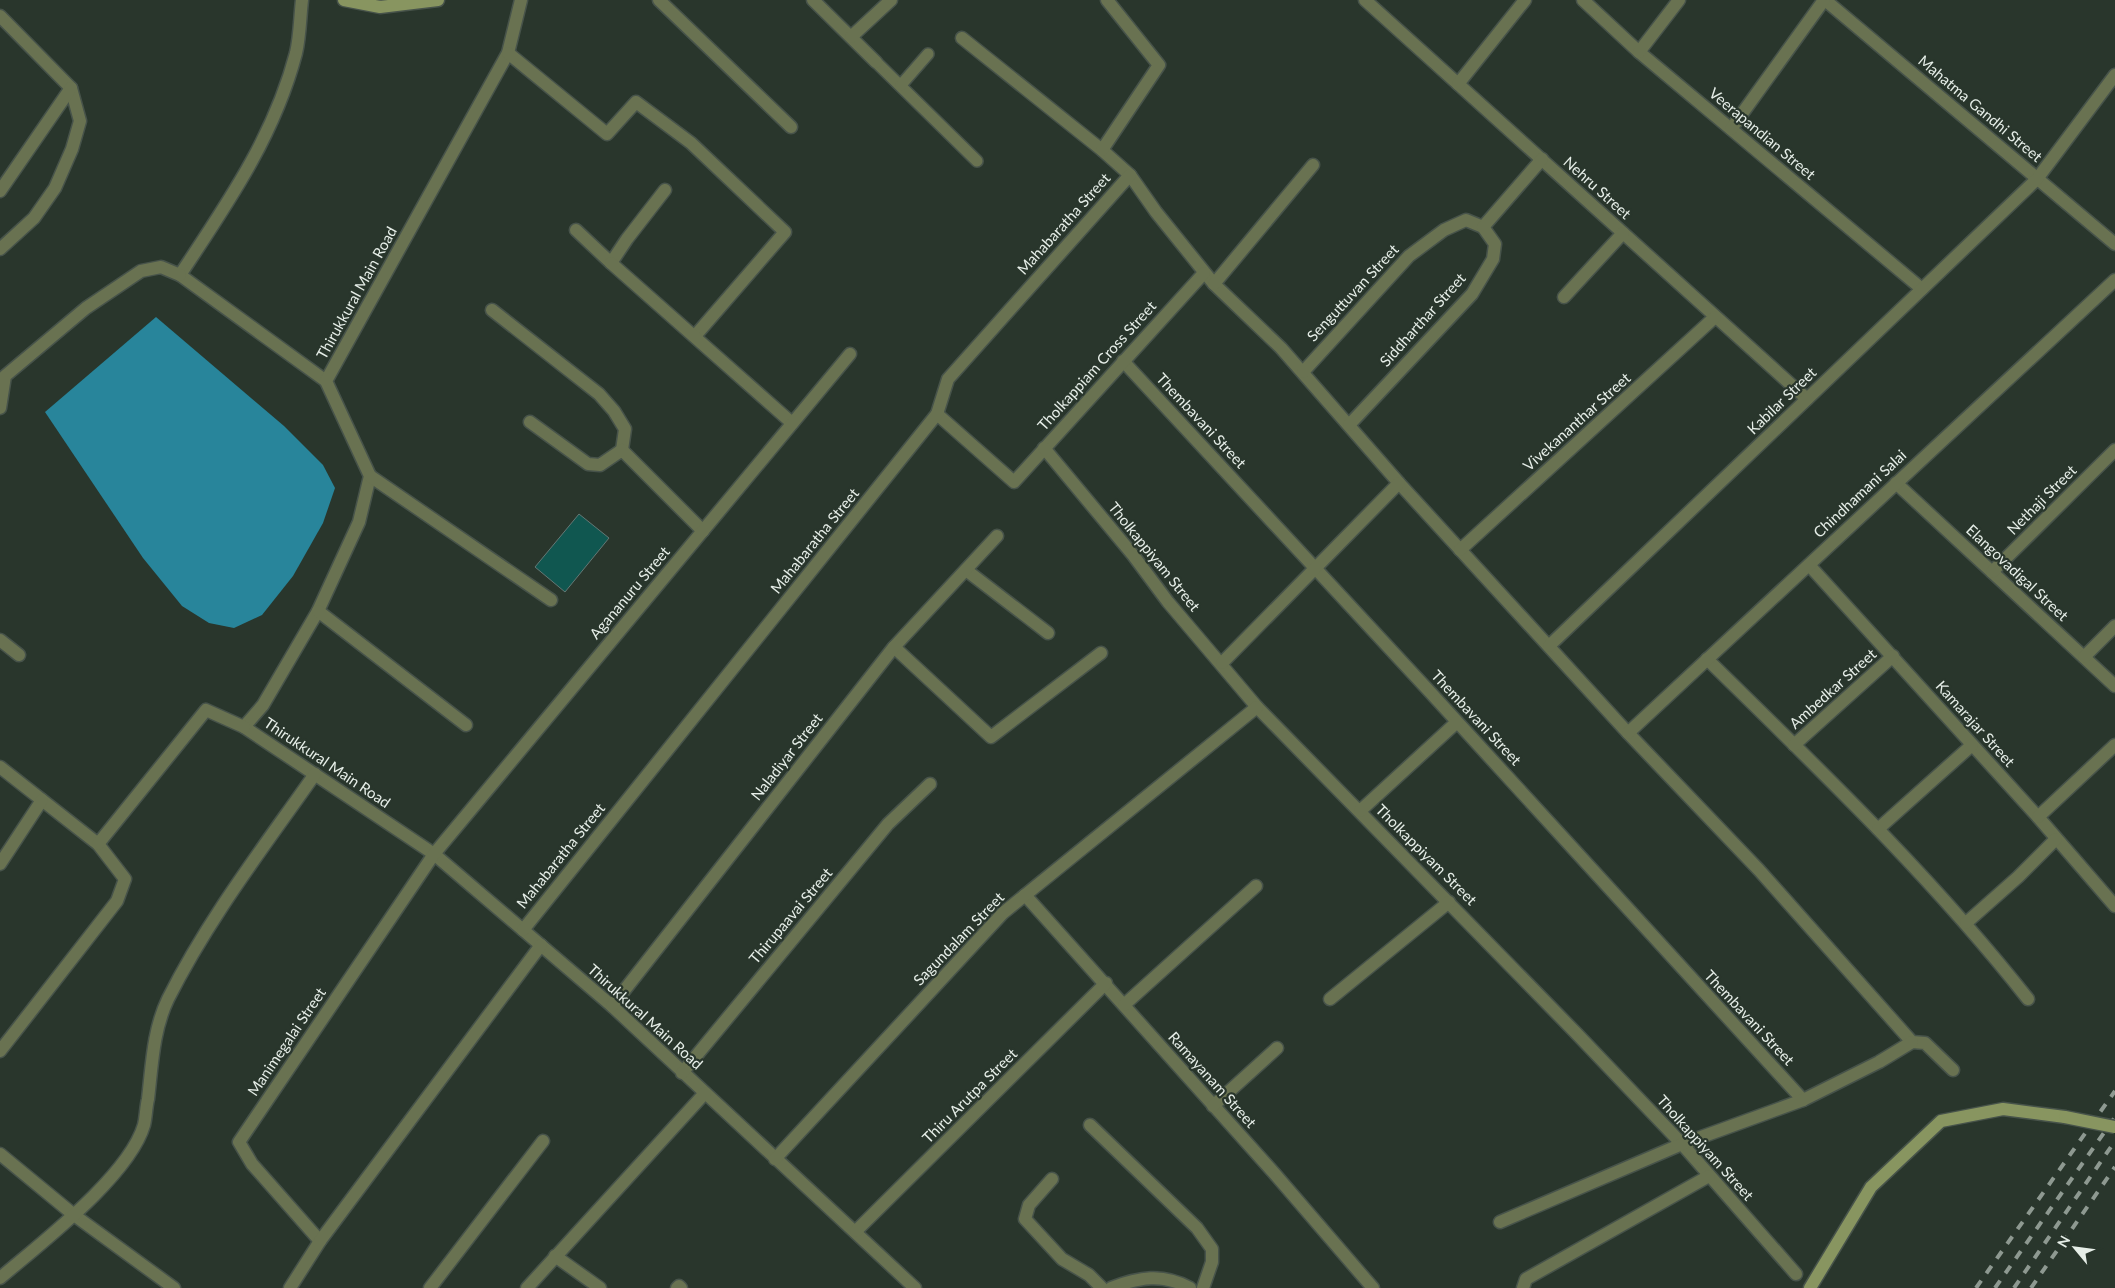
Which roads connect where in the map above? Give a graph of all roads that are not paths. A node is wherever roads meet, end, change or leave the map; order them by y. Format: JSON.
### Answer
{"nodes":[{"id":1,"x":302,"y":0,"type":"edge"},
{"id":2,"x":344,"y":0,"type":"edge"},
{"id":3,"x":438,"y":0,"type":"edge"},
{"id":4,"x":521,"y":0,"type":"edge"},
{"id":5,"x":659,"y":0,"type":"edge"},
{"id":6,"x":814,"y":0,"type":"edge"},
{"id":7,"x":891,"y":0,"type":"edge"},
{"id":8,"x":1107,"y":0,"type":"edge"},
{"id":9,"x":1365,"y":0,"type":"edge"},
{"id":10,"x":1525,"y":0,"type":"edge"},
{"id":11,"x":1583,"y":0,"type":"edge"},
{"id":12,"x":1680,"y":0,"type":"edge"},
{"id":13,"x":1824,"y":0,"type":"edge"},
{"id":14,"x":0,"y":16,"type":"edge"},
{"id":15,"x":851,"y":37,"type":"junction"},
{"id":16,"x":962,"y":38,"type":"dead end"},
{"id":17,"x":1639,"y":52,"type":"junction"},
{"id":18,"x":508,"y":53,"type":"junction"},
{"id":19,"x":928,"y":54,"type":"dead end"},
{"id":20,"x":876,"y":62,"type":"joint"},
{"id":21,"x":2115,"y":75,"type":"edge"},
{"id":22,"x":1458,"y":84,"type":"junction"},
{"id":23,"x":902,"y":85,"type":"junction"},
{"id":24,"x":71,"y":88,"type":"junction"},
{"id":25,"x":790,"y":127,"type":"dead end"},
{"id":26,"x":1731,"y":129,"type":"junction"},
{"id":27,"x":1102,"y":150,"type":"junction"},
{"id":28,"x":1542,"y":159,"type":"junction"},
{"id":29,"x":977,"y":161,"type":"dead end"},
{"id":30,"x":1313,"y":164,"type":"dead end"},
{"id":31,"x":1130,"y":175,"type":"junction"},
{"id":32,"x":2038,"y":179,"type":"junction"},
{"id":33,"x":665,"y":190,"type":"dead end"},
{"id":34,"x":0,"y":191,"type":"edge"},
{"id":35,"x":1483,"y":227,"type":"junction"},
{"id":36,"x":576,"y":230,"type":"dead end"},
{"id":37,"x":1623,"y":233,"type":"junction"},
{"id":38,"x":2115,"y":244,"type":"edge"},
{"id":39,"x":0,"y":249,"type":"edge"},
{"id":40,"x":611,"y":263,"type":"junction"},
{"id":41,"x":1204,"y":273,"type":"junction"},
{"id":42,"x":180,"y":275,"type":"junction"},
{"id":43,"x":2115,"y":280,"type":"edge"},
{"id":44,"x":1214,"y":284,"type":"junction"},
{"id":45,"x":1922,"y":289,"type":"junction"},
{"id":46,"x":1564,"y":296,"type":"dead end"},
{"id":47,"x":492,"y":310,"type":"dead end"},
{"id":48,"x":1715,"y":317,"type":"junction"},
{"id":49,"x":695,"y":336,"type":"junction"},
{"id":50,"x":850,"y":354,"type":"dead end"},
{"id":51,"x":1123,"y":361,"type":"junction"},
{"id":52,"x":1303,"y":372,"type":"junction"},
{"id":53,"x":326,"y":382,"type":"junction"},
{"id":54,"x":1807,"y":399,"type":"junction"},
{"id":55,"x":0,"y":408,"type":"edge"},
{"id":56,"x":937,"y":414,"type":"junction"},
{"id":57,"x":530,"y":422,"type":"dead end"},
{"id":58,"x":792,"y":423,"type":"junction"},
{"id":59,"x":1349,"y":425,"type":"junction"},
{"id":60,"x":1044,"y":448,"type":"junction"},
{"id":61,"x":622,"y":450,"type":"junction"},
{"id":62,"x":2115,"y":450,"type":"edge"},
{"id":63,"x":370,"y":476,"type":"junction"},
{"id":64,"x":1399,"y":483,"type":"junction"},
{"id":65,"x":1896,"y":483,"type":"junction"},
{"id":66,"x":703,"y":531,"type":"junction"},
{"id":67,"x":998,"y":536,"type":"dead end"},
{"id":68,"x":1460,"y":550,"type":"junction"},
{"id":69,"x":1809,"y":565,"type":"junction"},
{"id":70,"x":1316,"y":568,"type":"junction"},
{"id":71,"x":966,"y":570,"type":"junction"},
{"id":72,"x":1992,"y":572,"type":"junction"},
{"id":73,"x":551,"y":600,"type":"dead end"},
{"id":74,"x":318,"y":611,"type":"junction"},
{"id":75,"x":2115,"y":626,"type":"edge"},
{"id":76,"x":1048,"y":633,"type":"dead end"},
{"id":77,"x":0,"y":640,"type":"edge"},
{"id":78,"x":1548,"y":646,"type":"junction"},
{"id":79,"x":894,"y":647,"type":"junction"},
{"id":80,"x":1101,"y":653,"type":"dead end"},
{"id":81,"x":18,"y":655,"type":"dead end"},
{"id":82,"x":1893,"y":656,"type":"junction"},
{"id":83,"x":2084,"y":657,"type":"junction"},
{"id":84,"x":1707,"y":659,"type":"junction"},
{"id":85,"x":1222,"y":663,"type":"junction"},
{"id":86,"x":2115,"y":686,"type":"edge"},
{"id":87,"x":1257,"y":707,"type":"junction"},
{"id":88,"x":1457,"y":722,"type":"junction"},
{"id":89,"x":466,"y":725,"type":"dead end"},
{"id":90,"x":244,"y":727,"type":"junction"},
{"id":91,"x":1628,"y":733,"type":"junction"},
{"id":92,"x":1794,"y":745,"type":"junction"},
{"id":93,"x":1972,"y":745,"type":"junction"},
{"id":94,"x":2115,"y":745,"type":"edge"},
{"id":95,"x":0,"y":767,"type":"edge"},
{"id":96,"x":315,"y":774,"type":"junction"},
{"id":97,"x":930,"y":784,"type":"dead end"},
{"id":98,"x":42,"y":800,"type":"junction"},
{"id":99,"x":1360,"y":811,"type":"junction"},
{"id":100,"x":2038,"y":816,"type":"junction"},
{"id":101,"x":1878,"y":829,"type":"junction"},
{"id":102,"x":2056,"y":839,"type":"junction"},
{"id":103,"x":98,"y":844,"type":"junction"},
{"id":104,"x":434,"y":854,"type":"junction"},
{"id":105,"x":0,"y":864,"type":"edge"},
{"id":106,"x":1256,"y":886,"type":"dead end"},
{"id":107,"x":1025,"y":895,"type":"junction"},
{"id":108,"x":1449,"y":902,"type":"junction"},
{"id":109,"x":2115,"y":906,"type":"edge"},
{"id":110,"x":1966,"y":923,"type":"junction"},
{"id":111,"x":523,"y":930,"type":"junction"},
{"id":112,"x":541,"y":945,"type":"junction"},
{"id":113,"x":1106,"y":983,"type":"junction"},
{"id":114,"x":2028,"y":998,"type":"dead end"},
{"id":115,"x":1330,"y":999,"type":"dead end"},
{"id":116,"x":1124,"y":1005,"type":"junction"},
{"id":117,"x":612,"y":1006,"type":"junction"},
{"id":118,"x":1912,"y":1042,"type":"junction"},
{"id":119,"x":1277,"y":1048,"type":"dead end"},
{"id":120,"x":0,"y":1050,"type":"edge"},
{"id":121,"x":1953,"y":1070,"type":"dead end"},
{"id":122,"x":682,"y":1073,"type":"junction"},
{"id":123,"x":705,"y":1093,"type":"junction"},
{"id":124,"x":1803,"y":1100,"type":"junction"},
{"id":125,"x":1213,"y":1106,"type":"junction"},
{"id":126,"x":1090,"y":1125,"type":"dead end"},
{"id":127,"x":2115,"y":1126,"type":"edge"},
{"id":128,"x":543,"y":1141,"type":"dead end"},
{"id":129,"x":1682,"y":1144,"type":"junction"},
{"id":130,"x":0,"y":1154,"type":"edge"},
{"id":131,"x":775,"y":1159,"type":"junction"},
{"id":132,"x":1709,"y":1176,"type":"junction"},
{"id":133,"x":1052,"y":1179,"type":"dead end"},
{"id":134,"x":74,"y":1215,"type":"junction"},
{"id":135,"x":1500,"y":1222,"type":"dead end"},
{"id":136,"x":856,"y":1231,"type":"junction"},
{"id":137,"x":320,"y":1241,"type":"junction"},
{"id":138,"x":555,"y":1256,"type":"junction"},
{"id":139,"x":1796,"y":1274,"type":"dead end"},
{"id":140,"x":0,"y":1278,"type":"edge"},
{"id":141,"x":174,"y":1288,"type":"edge"},
{"id":142,"x":290,"y":1288,"type":"edge"},
{"id":143,"x":430,"y":1288,"type":"edge"},
{"id":144,"x":527,"y":1288,"type":"edge"},
{"id":145,"x":600,"y":1288,"type":"edge"},
{"id":146,"x":915,"y":1288,"type":"edge"},
{"id":147,"x":1102,"y":1288,"type":"edge"},
{"id":148,"x":1111,"y":1288,"type":"edge"},
{"id":149,"x":1190,"y":1288,"type":"edge"},
{"id":150,"x":1203,"y":1288,"type":"edge"},
{"id":151,"x":1373,"y":1288,"type":"edge"},
{"id":152,"x":1523,"y":1288,"type":"edge"},
{"id":153,"x":1810,"y":1288,"type":"edge"}],
"edges":[{"from":1,"to":42,"type":"street"},
{"from":2,"to":3,"type":"street"},
{"from":4,"to":18,"type":"street","name":"Thirukkural Main Road"},
{"from":5,"to":25,"type":"street"},
{"from":6,"to":15,"type":"street"},
{"from":7,"to":15,"type":"street"},
{"from":8,"to":27,"type":"street"},
{"from":9,"to":22,"type":"street","name":"Nehru Street"},
{"from":10,"to":22,"type":"street"},
{"from":11,"to":17,"type":"street","name":"Veerapandian Street"},
{"from":12,"to":17,"type":"street"},
{"from":13,"to":26,"type":"street"},
{"from":13,"to":32,"type":"street","name":"Mahatma Gandhi Street"},
{"from":14,"to":24,"type":"street"},
{"from":15,"to":20,"type":"street"},
{"from":16,"to":27,"type":"street"},
{"from":17,"to":26,"type":"street","name":"Veerapandian Street"},
{"from":18,"to":49,"type":"street"},
{"from":18,"to":53,"type":"street","name":"Thirukkural Main Road"},
{"from":19,"to":23,"type":"lane"},
{"from":20,"to":23,"type":"lane"},
{"from":21,"to":32,"type":"street","name":"Kabilar Street"},
{"from":22,"to":28,"type":"street","name":"Nehru Street"},
{"from":23,"to":29,"type":"lane"},
{"from":24,"to":34,"type":"street"},
{"from":24,"to":39,"type":"street"},
{"from":26,"to":45,"type":"street","name":"Veerapandian Street"},
{"from":27,"to":31,"type":"street"},
{"from":28,"to":35,"type":"street"},
{"from":28,"to":37,"type":"street","name":"Nehru Street"},
{"from":30,"to":44,"type":"street"},
{"from":31,"to":41,"type":"street"},
{"from":31,"to":56,"type":"street","name":"Mahabaratha Street"},
{"from":32,"to":38,"type":"street","name":"Mahatma Gandhi Street"},
{"from":32,"to":45,"type":"street","name":"Kabilar Street"},
{"from":33,"to":40,"type":"street"},
{"from":35,"to":52,"type":"street","name":"Senguttuvan Street"},
{"from":35,"to":59,"type":"street","name":"Siddharthar Street"},
{"from":36,"to":40,"type":"street"},
{"from":37,"to":46,"type":"street"},
{"from":37,"to":48,"type":"street","name":"Nehru Street"},
{"from":40,"to":49,"type":"street"},
{"from":41,"to":44,"type":"street"},
{"from":41,"to":51,"type":"street","name":"Tholkappiam Cross Street"},
{"from":42,"to":53,"type":"street"},
{"from":42,"to":55,"type":"street"},
{"from":43,"to":65,"type":"street","name":"Chindhamani Salai"},
{"from":44,"to":52,"type":"street"},
{"from":45,"to":54,"type":"street","name":"Kabilar Street"},
{"from":47,"to":61,"type":"street"},
{"from":48,"to":54,"type":"street","name":"Nehru Street"},
{"from":48,"to":68,"type":"street","name":"Vivekananthar Street"},
{"from":49,"to":58,"type":"street"},
{"from":50,"to":58,"type":"street","name":"Agananuru Street"},
{"from":51,"to":60,"type":"street","name":"Tholkappiam Cross Street"},
{"from":51,"to":70,"type":"street","name":"Thembavani Street"},
{"from":52,"to":59,"type":"street"},
{"from":53,"to":63,"type":"street","name":"Thirukkural Main Road"},
{"from":54,"to":78,"type":"street","name":"Kabilar Street"},
{"from":56,"to":60,"type":"street","name":"Tholkappiam Cross Street"},
{"from":56,"to":111,"type":"street","name":"Mahabaratha Street"},
{"from":57,"to":61,"type":"street"},
{"from":58,"to":66,"type":"street","name":"Agananuru Street"},
{"from":59,"to":64,"type":"street"},
{"from":60,"to":85,"type":"street","name":"Tholkappiyam Street"},
{"from":61,"to":66,"type":"street"},
{"from":62,"to":72,"type":"street","name":"Nethaji Street"},
{"from":63,"to":73,"type":"street"},
{"from":63,"to":74,"type":"street","name":"Thirukkural Main Road"},
{"from":64,"to":68,"type":"street"},
{"from":64,"to":70,"type":"street"},
{"from":65,"to":69,"type":"street","name":"Chindhamani Salai"},
{"from":65,"to":72,"type":"street","name":"Elangovadigal Street"},
{"from":66,"to":104,"type":"street","name":"Agananuru Street"},
{"from":67,"to":71,"type":"street","name":"Naladiyar Street"},
{"from":68,"to":78,"type":"street"},
{"from":69,"to":82,"type":"street","name":"Kamarajar Street"},
{"from":69,"to":84,"type":"street","name":"Chindhamani Salai"},
{"from":70,"to":85,"type":"street"},
{"from":70,"to":88,"type":"street","name":"Thembavani Street"},
{"from":71,"to":76,"type":"street"},
{"from":71,"to":79,"type":"street","name":"Naladiyar Street"},
{"from":72,"to":83,"type":"street","name":"Elangovadigal Street"},
{"from":74,"to":89,"type":"street"},
{"from":74,"to":90,"type":"street","name":"Thirukkural Main Road"},
{"from":75,"to":83,"type":"street"},
{"from":77,"to":81,"type":"street"},
{"from":78,"to":91,"type":"street"},
{"from":79,"to":80,"type":"street"},
{"from":79,"to":117,"type":"street","name":"Naladiyar Street"},
{"from":82,"to":92,"type":"street","name":"Ambedkar Street"},
{"from":82,"to":93,"type":"street","name":"Kamarajar Street"},
{"from":83,"to":86,"type":"street","name":"Elangovadigal Street"},
{"from":84,"to":91,"type":"street","name":"Chindhamani Salai"},
{"from":84,"to":92,"type":"street"},
{"from":85,"to":87,"type":"street","name":"Tholkappiyam Street"},
{"from":87,"to":99,"type":"street","name":"Tholkappiyam Street"},
{"from":87,"to":107,"type":"street","name":"Sagundalam Street"},
{"from":88,"to":99,"type":"street"},
{"from":88,"to":124,"type":"street","name":"Thembavani Street"},
{"from":90,"to":96,"type":"street","name":"Thirukkural Main Road"},
{"from":90,"to":103,"type":"street"},
{"from":91,"to":118,"type":"street"},
{"from":92,"to":101,"type":"street"},
{"from":93,"to":100,"type":"street","name":"Kamarajar Street"},
{"from":93,"to":101,"type":"street"},
{"from":94,"to":100,"type":"street"},
{"from":95,"to":98,"type":"street"},
{"from":96,"to":104,"type":"street","name":"Thirukkural Main Road"},
{"from":96,"to":134,"type":"street"},
{"from":97,"to":122,"type":"street","name":"Thirupaavai Street"},
{"from":98,"to":103,"type":"street"},
{"from":98,"to":105,"type":"street"},
{"from":99,"to":108,"type":"street","name":"Tholkappiyam Street"},
{"from":100,"to":102,"type":"street","name":"Kamarajar Street"},
{"from":101,"to":110,"type":"street"},
{"from":102,"to":109,"type":"street","name":"Kamarajar Street"},
{"from":102,"to":110,"type":"street"},
{"from":103,"to":120,"type":"street"},
{"from":104,"to":111,"type":"street","name":"Thirukkural Main Road"},
{"from":104,"to":137,"type":"street","name":"Manimegalai Street"},
{"from":106,"to":116,"type":"street"},
{"from":107,"to":113,"type":"street","name":"Ramayanam Street"},
{"from":107,"to":131,"type":"street","name":"Sagundalam Street"},
{"from":108,"to":115,"type":"street"},
{"from":108,"to":129,"type":"street","name":"Tholkappiyam Street"},
{"from":110,"to":114,"type":"street"},
{"from":111,"to":112,"type":"street","name":"Thirukkural Main Road"},
{"from":112,"to":117,"type":"street","name":"Thirukkural Main Road"},
{"from":112,"to":137,"type":"street"},
{"from":113,"to":116,"type":"street","name":"Ramayanam Street"},
{"from":113,"to":136,"type":"street","name":"Thiru Arutpa Street"},
{"from":116,"to":125,"type":"street","name":"Ramayanam Street"},
{"from":117,"to":122,"type":"street","name":"Thirukkural Main Road"},
{"from":118,"to":121,"type":"street"},
{"from":118,"to":124,"type":"street"},
{"from":119,"to":125,"type":"street"},
{"from":122,"to":123,"type":"street","name":"Thirukkural Main Road"},
{"from":123,"to":131,"type":"street","name":"Thirukkural Main Road"},
{"from":123,"to":138,"type":"street"},
{"from":124,"to":129,"type":"street"},
{"from":125,"to":151,"type":"street","name":"Ramayanam Street"},
{"from":126,"to":150,"type":"street"},
{"from":127,"to":153,"type":"street","bridge":true},
{"from":128,"to":143,"type":"street"},
{"from":129,"to":132,"type":"street","name":"Tholkappiyam Street"},
{"from":129,"to":135,"type":"street"},
{"from":130,"to":134,"type":"street"},
{"from":131,"to":136,"type":"street","name":"Thirukkural Main Road"},
{"from":132,"to":139,"type":"street","name":"Tholkappiyam Street"},
{"from":132,"to":152,"type":"street"},
{"from":133,"to":147,"type":"street"},
{"from":134,"to":140,"type":"street"},
{"from":134,"to":141,"type":"street"},
{"from":136,"to":146,"type":"street","name":"Thirukkural Main Road"},
{"from":137,"to":142,"type":"street"},
{"from":138,"to":144,"type":"street"},
{"from":138,"to":145,"type":"street"},
{"from":148,"to":149,"type":"street"}]}
